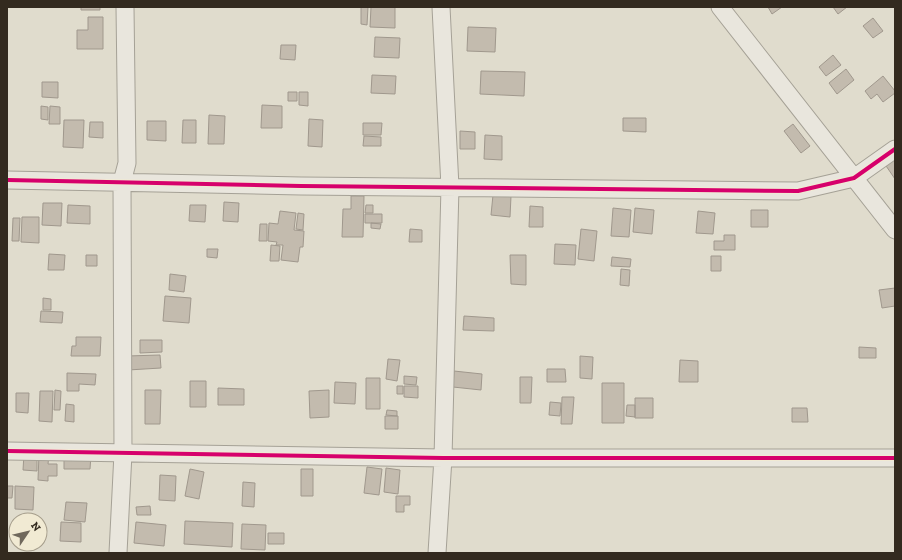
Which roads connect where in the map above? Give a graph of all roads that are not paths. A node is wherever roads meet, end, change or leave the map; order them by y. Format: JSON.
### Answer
{"nodes":[{"id":1,"x":125,"y":7,"type":"edge"},
{"id":2,"x":441,"y":7,"type":"edge"},
{"id":3,"x":720,"y":7,"type":"edge"},
{"id":4,"x":895,"y":149,"type":"edge"},
{"id":5,"x":854,"y":178,"type":"junction"},
{"id":6,"x":7,"y":180,"type":"edge"},
{"id":7,"x":122,"y":182,"type":"junction"},
{"id":8,"x":450,"y":187,"type":"junction"},
{"id":9,"x":895,"y":230,"type":"edge"},
{"id":10,"x":7,"y":451,"type":"edge"},
{"id":11,"x":123,"y":453,"type":"junction"},
{"id":12,"x":443,"y":458,"type":"junction"},
{"id":13,"x":895,"y":458,"type":"edge"},
{"id":14,"x":118,"y":553,"type":"edge"},
{"id":15,"x":437,"y":553,"type":"edge"}],
"edges":[{"from":1,"to":7,"type":"street"},
{"from":2,"to":8,"type":"street"},
{"from":3,"to":5,"type":"street"},
{"from":4,"to":5,"type":"street"},
{"from":5,"to":8,"type":"street"},
{"from":5,"to":9,"type":"street"},
{"from":6,"to":7,"type":"street"},
{"from":7,"to":8,"type":"street"},
{"from":7,"to":11,"type":"street"},
{"from":8,"to":12,"type":"street"},
{"from":10,"to":11,"type":"street"},
{"from":11,"to":12,"type":"street"},
{"from":11,"to":14,"type":"street"},
{"from":12,"to":13,"type":"street"},
{"from":12,"to":15,"type":"street"}]}
